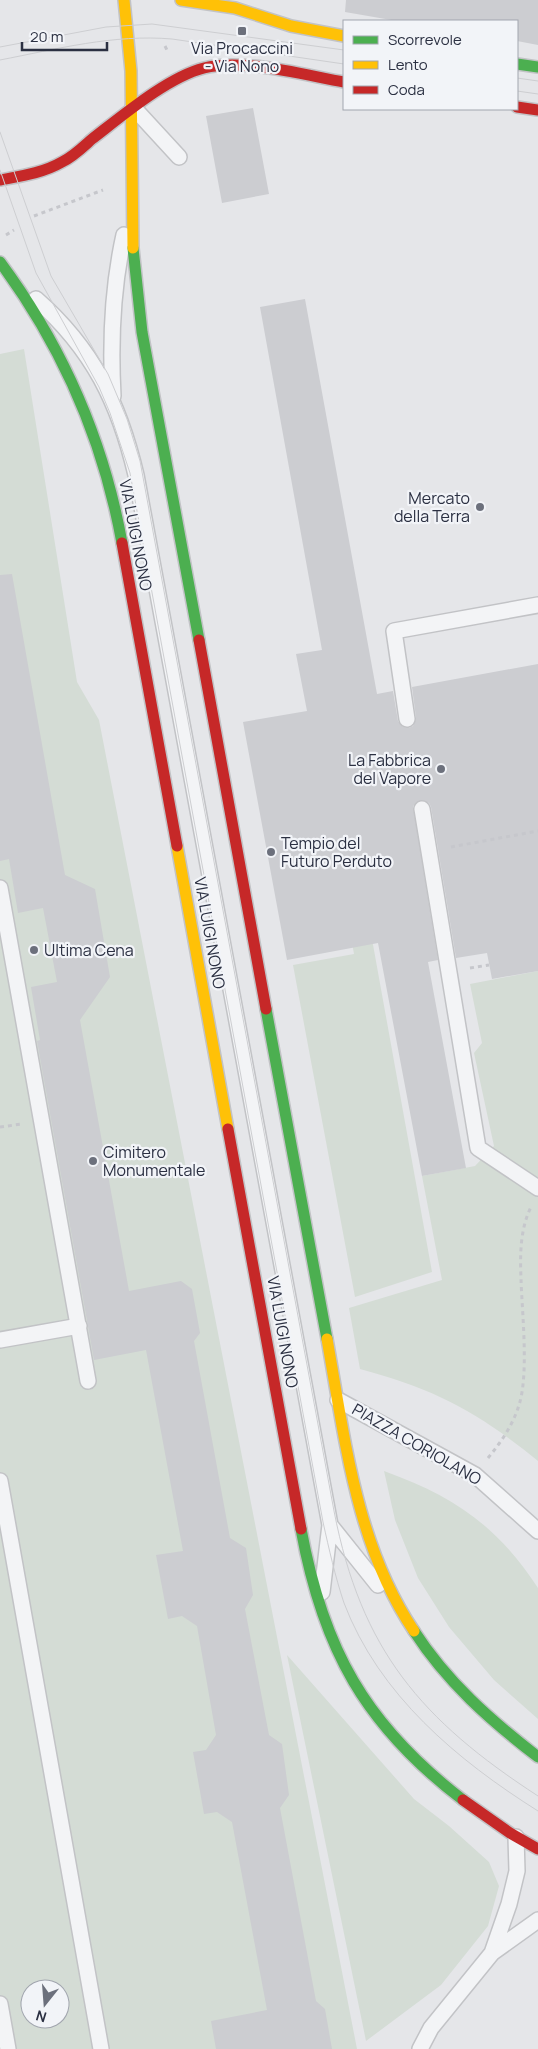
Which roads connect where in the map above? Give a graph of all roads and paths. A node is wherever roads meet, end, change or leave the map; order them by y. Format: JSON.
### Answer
{"nodes":[{"id":1,"x":124,"y":0,"type":"edge"},
{"id":2,"x":181,"y":0,"type":"edge"},
{"id":3,"x":343,"y":36,"type":"edge"},
{"id":4,"x":518,"y":64,"type":"edge"},
{"id":5,"x":538,"y":67,"type":"edge"},
{"id":6,"x":343,"y":82,"type":"edge"},
{"id":7,"x":133,"y":107,"type":"junction"},
{"id":8,"x":518,"y":107,"type":"edge"},
{"id":9,"x":538,"y":110,"type":"edge"},
{"id":10,"x":179,"y":157,"type":"dead end"},
{"id":11,"x":0,"y":180,"type":"edge"},
{"id":12,"x":111,"y":187,"type":"dead end"},
{"id":13,"x":131,"y":206,"type":"junction"},
{"id":14,"x":34,"y":216,"type":"dead end"},
{"id":15,"x":0,"y":262,"type":"edge"},
{"id":16,"x":14,"y":280,"type":"junction"},
{"id":17,"x":113,"y":400,"type":"junction"},
{"id":18,"x":538,"y":605,"type":"edge"},
{"id":19,"x":407,"y":719,"type":"dead end"},
{"id":20,"x":422,"y":809,"type":"dead end"},
{"id":21,"x":538,"y":830,"type":"edge"},
{"id":22,"x":428,"y":851,"type":"junction"},
{"id":23,"x":0,"y":888,"type":"edge"},
{"id":24,"x":6,"y":953,"type":"edge"},
{"id":25,"x":536,"y":1194,"type":"edge"},
{"id":26,"x":79,"y":1326,"type":"junction"},
{"id":27,"x":0,"y":1340,"type":"edge"},
{"id":28,"x":88,"y":1382,"type":"dead end"},
{"id":29,"x":338,"y":1400,"type":"junction"},
{"id":30,"x":474,"y":1475,"type":"junction"},
{"id":31,"x":0,"y":1481,"type":"edge"},
{"id":32,"x":330,"y":1524,"type":"junction"},
{"id":33,"x":538,"y":1532,"type":"edge"},
{"id":34,"x":320,"y":1611,"type":"junction"},
{"id":35,"x":402,"y":1613,"type":"junction"},
{"id":36,"x":538,"y":1757,"type":"edge"},
{"id":37,"x":516,"y":1837,"type":"junction"},
{"id":38,"x":538,"y":1849,"type":"edge"},
{"id":39,"x":538,"y":1920,"type":"edge"},
{"id":40,"x":492,"y":1953,"type":"junction"},
{"id":41,"x":0,"y":2004,"type":"edge"},
{"id":42,"x":8,"y":2049,"type":"edge"},
{"id":43,"x":101,"y":2049,"type":"edge"},
{"id":44,"x":420,"y":2049,"type":"edge"}],
"edges":[{"from":1,"to":7,"type":"main road"},
{"from":2,"to":3,"type":"main road"},
{"from":4,"to":5,"type":"main road"},
{"from":6,"to":7,"type":"main road"},
{"from":7,"to":10,"type":"lane"},
{"from":7,"to":11,"type":"main road"},
{"from":7,"to":13,"type":"main road"},
{"from":8,"to":9,"type":"main road"},
{"from":12,"to":14,"type":"path"},
{"from":13,"to":17,"type":"lane"},
{"from":13,"to":29,"type":"main road"},
{"from":15,"to":16,"type":"main road","name":"VIA LUIGI NONO"},
{"from":16,"to":17,"type":"lane"},
{"from":16,"to":34,"type":"main road","name":"VIA LUIGI NONO"},
{"from":17,"to":32,"type":"lane"},
{"from":18,"to":19,"type":"lane"},
{"from":20,"to":22,"type":"lane"},
{"from":21,"to":22,"type":"path"},
{"from":22,"to":25,"type":"lane"},
{"from":23,"to":24,"type":"lane"},
{"from":24,"to":26,"type":"lane"},
{"from":25,"to":30,"type":"path"},
{"from":26,"to":27,"type":"lane"},
{"from":26,"to":28,"type":"lane"},
{"from":29,"to":30,"type":"lane","name":"PIAZZA CORIOLANO"},
{"from":29,"to":35,"type":"main road"},
{"from":30,"to":33,"type":"lane","name":"PIAZZA CORIOLANO"},
{"from":31,"to":43,"type":"lane"},
{"from":32,"to":34,"type":"lane"},
{"from":32,"to":35,"type":"lane"},
{"from":34,"to":37,"type":"main road"},
{"from":35,"to":36,"type":"main road"},
{"from":37,"to":38,"type":"main road"},
{"from":37,"to":40,"type":"lane"},
{"from":39,"to":40,"type":"lane"},
{"from":40,"to":44,"type":"lane"},
{"from":41,"to":42,"type":"lane"}]}
